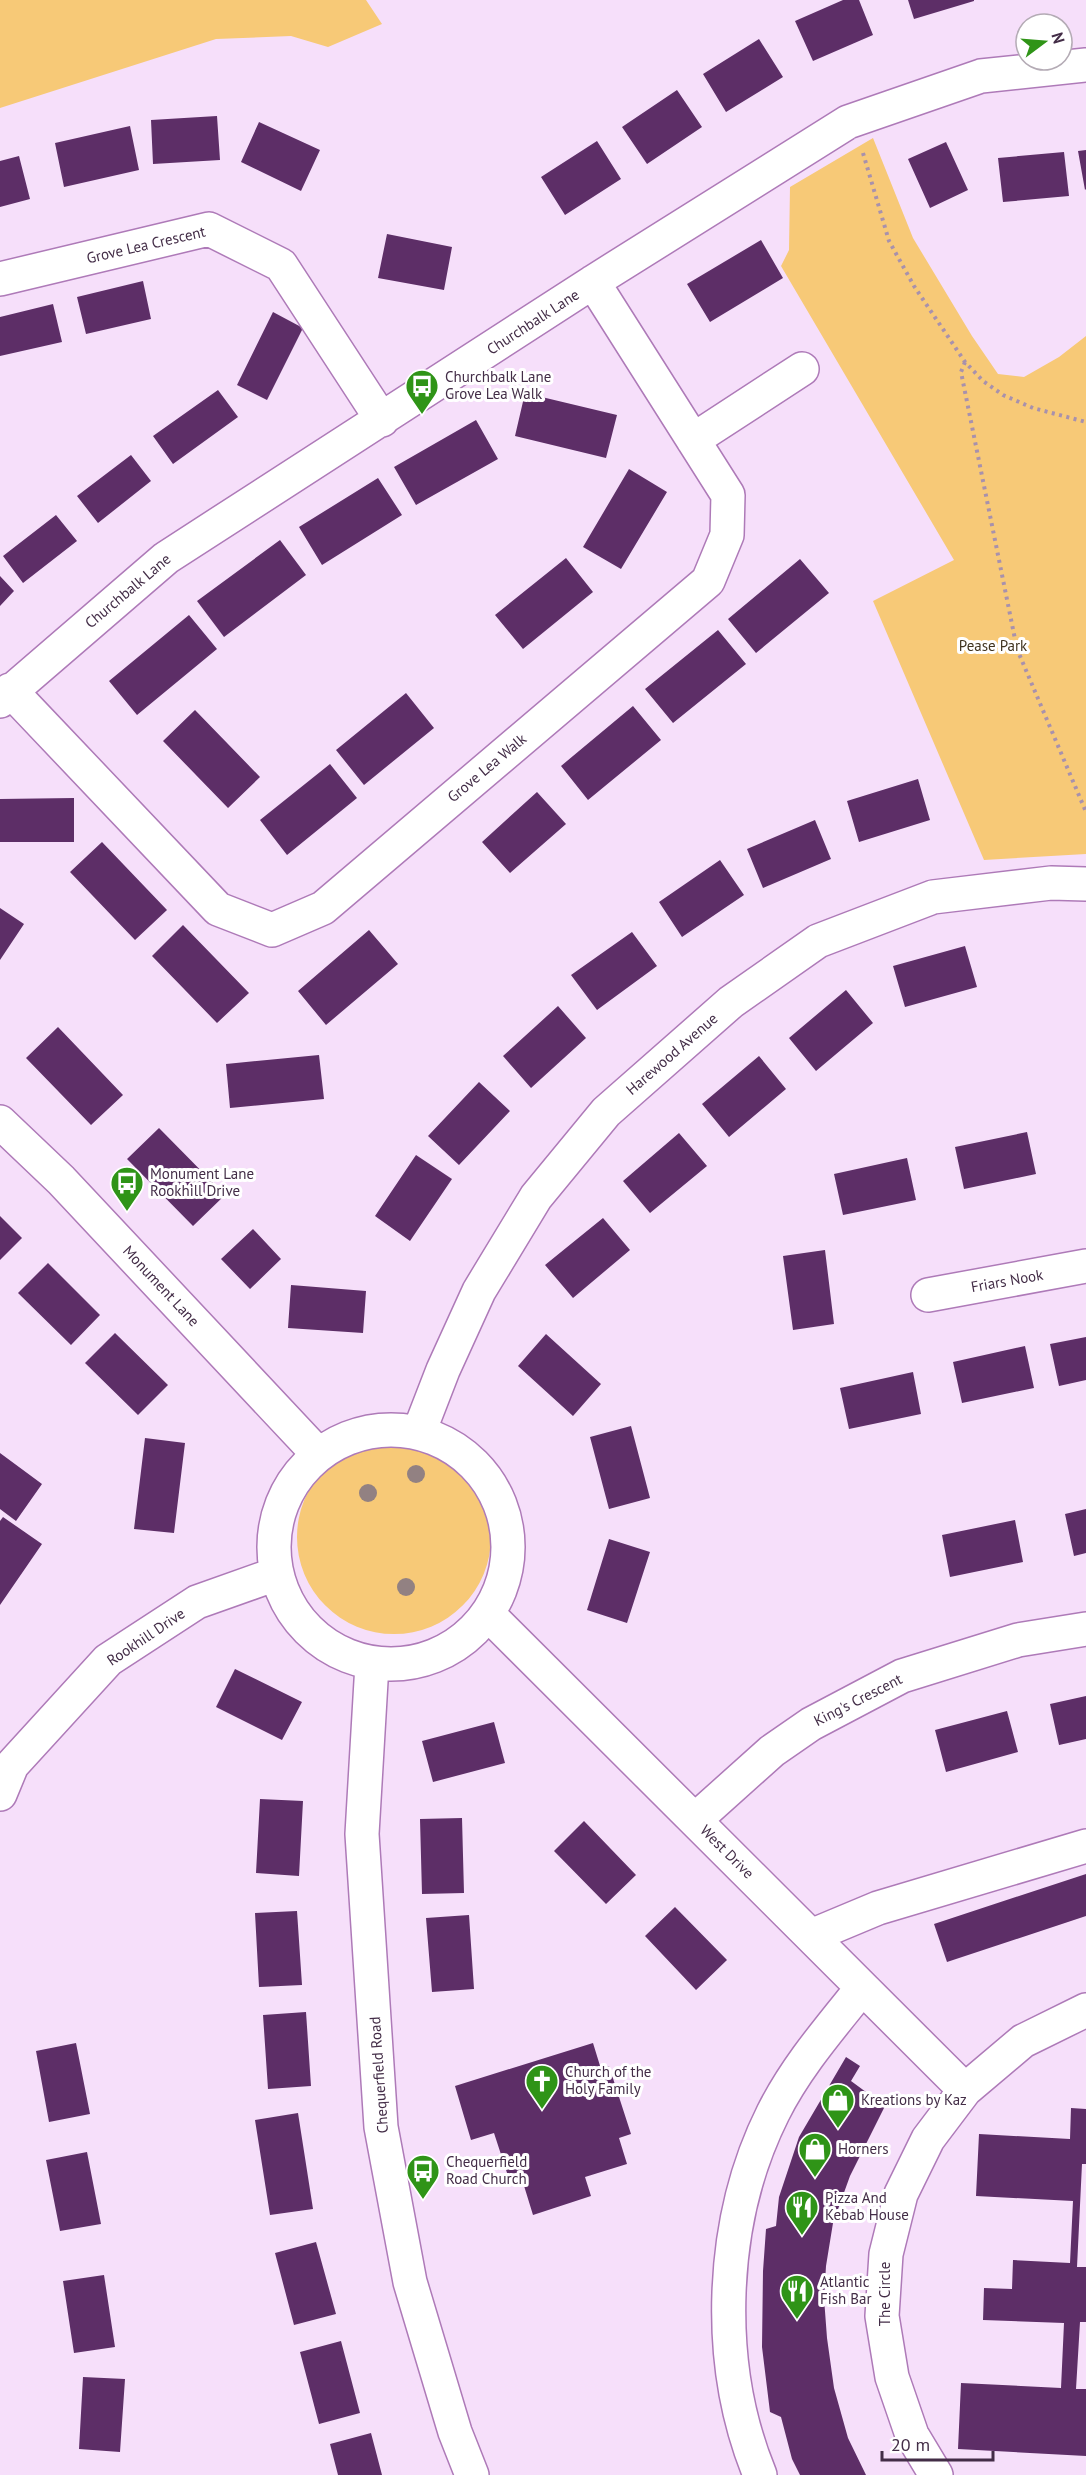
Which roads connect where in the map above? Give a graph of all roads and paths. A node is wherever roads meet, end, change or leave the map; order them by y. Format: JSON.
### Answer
{"nodes":[{"id":1,"x":1086,"y":65,"type":"edge"},
{"id":2,"x":848,"y":122,"type":"junction"},
{"id":3,"x":0,"y":279,"type":"edge"},
{"id":4,"x":593,"y":282,"type":"junction"},
{"id":5,"x":966,"y":363,"type":"junction"},
{"id":6,"x":802,"y":369,"type":"dead end"},
{"id":7,"x":382,"y":420,"type":"junction"},
{"id":8,"x":1086,"y":422,"type":"edge"},
{"id":9,"x":693,"y":440,"type":"junction"},
{"id":10,"x":5,"y":696,"type":"edge"},
{"id":11,"x":1086,"y":812,"type":"edge"},
{"id":12,"x":1086,"y":884,"type":"edge"},
{"id":13,"x":0,"y":1122,"type":"edge"},
{"id":14,"x":1086,"y":1266,"type":"edge"},
{"id":15,"x":928,"y":1295,"type":"dead end"},
{"id":16,"x":419,"y":1432,"type":"junction"},
{"id":17,"x":318,"y":1454,"type":"junction"},
{"id":18,"x":276,"y":1574,"type":"junction"},
{"id":19,"x":488,"y":1614,"type":"junction"},
{"id":20,"x":1086,"y":1629,"type":"edge"},
{"id":21,"x":372,"y":1664,"type":"junction"},
{"id":22,"x":0,"y":1794,"type":"edge"},
{"id":23,"x":695,"y":1820,"type":"junction"},
{"id":24,"x":1086,"y":1846,"type":"edge"},
{"id":25,"x":811,"y":1936,"type":"junction"},
{"id":26,"x":862,"y":1988,"type":"junction"},
{"id":27,"x":1086,"y":2010,"type":"edge"},
{"id":28,"x":965,"y":2090,"type":"junction"},
{"id":29,"x":472,"y":2475,"type":"edge"},
{"id":30,"x":760,"y":2475,"type":"edge"},
{"id":31,"x":936,"y":2475,"type":"edge"}],
"edges":[{"from":1,"to":2,"type":"street","name":"Churchbalk Lane"},
{"from":2,"to":4,"type":"street","name":"Churchbalk Lane"},
{"from":2,"to":5,"type":"path"},
{"from":3,"to":7,"type":"street","name":"Grove Lea Crescent"},
{"from":4,"to":7,"type":"street","name":"Churchbalk Lane"},
{"from":4,"to":9,"type":"street","name":"Grove Lea Walk"},
{"from":5,"to":8,"type":"path"},
{"from":5,"to":11,"type":"path"},
{"from":6,"to":9,"type":"street"},
{"from":7,"to":10,"type":"street","name":"Churchbalk Lane"},
{"from":9,"to":10,"type":"street","name":"Grove Lea Walk"},
{"from":12,"to":16,"type":"street","name":"Harewood Avenue"},
{"from":13,"to":17,"type":"street","name":"Monument Lane"},
{"from":14,"to":15,"type":"street","name":"Friars Nook"},
{"from":16,"to":17,"type":"street"},
{"from":16,"to":19,"type":"street"},
{"from":17,"to":18,"type":"street"},
{"from":18,"to":21,"type":"street"},
{"from":18,"to":22,"type":"street","name":"Rookhill Drive"},
{"from":19,"to":21,"type":"street"},
{"from":19,"to":23,"type":"street","name":"West Drive"},
{"from":20,"to":23,"type":"street","name":"King's Crescent"},
{"from":21,"to":29,"type":"street","name":"Chequerfield Road"},
{"from":23,"to":25,"type":"street","name":"West Drive"},
{"from":24,"to":25,"type":"street"},
{"from":25,"to":26,"type":"street","name":"West Drive"},
{"from":26,"to":28,"type":"street","name":"West Drive"},
{"from":26,"to":30,"type":"street"},
{"from":27,"to":28,"type":"street","name":"The Circle"},
{"from":28,"to":31,"type":"street","name":"The Circle"}]}
